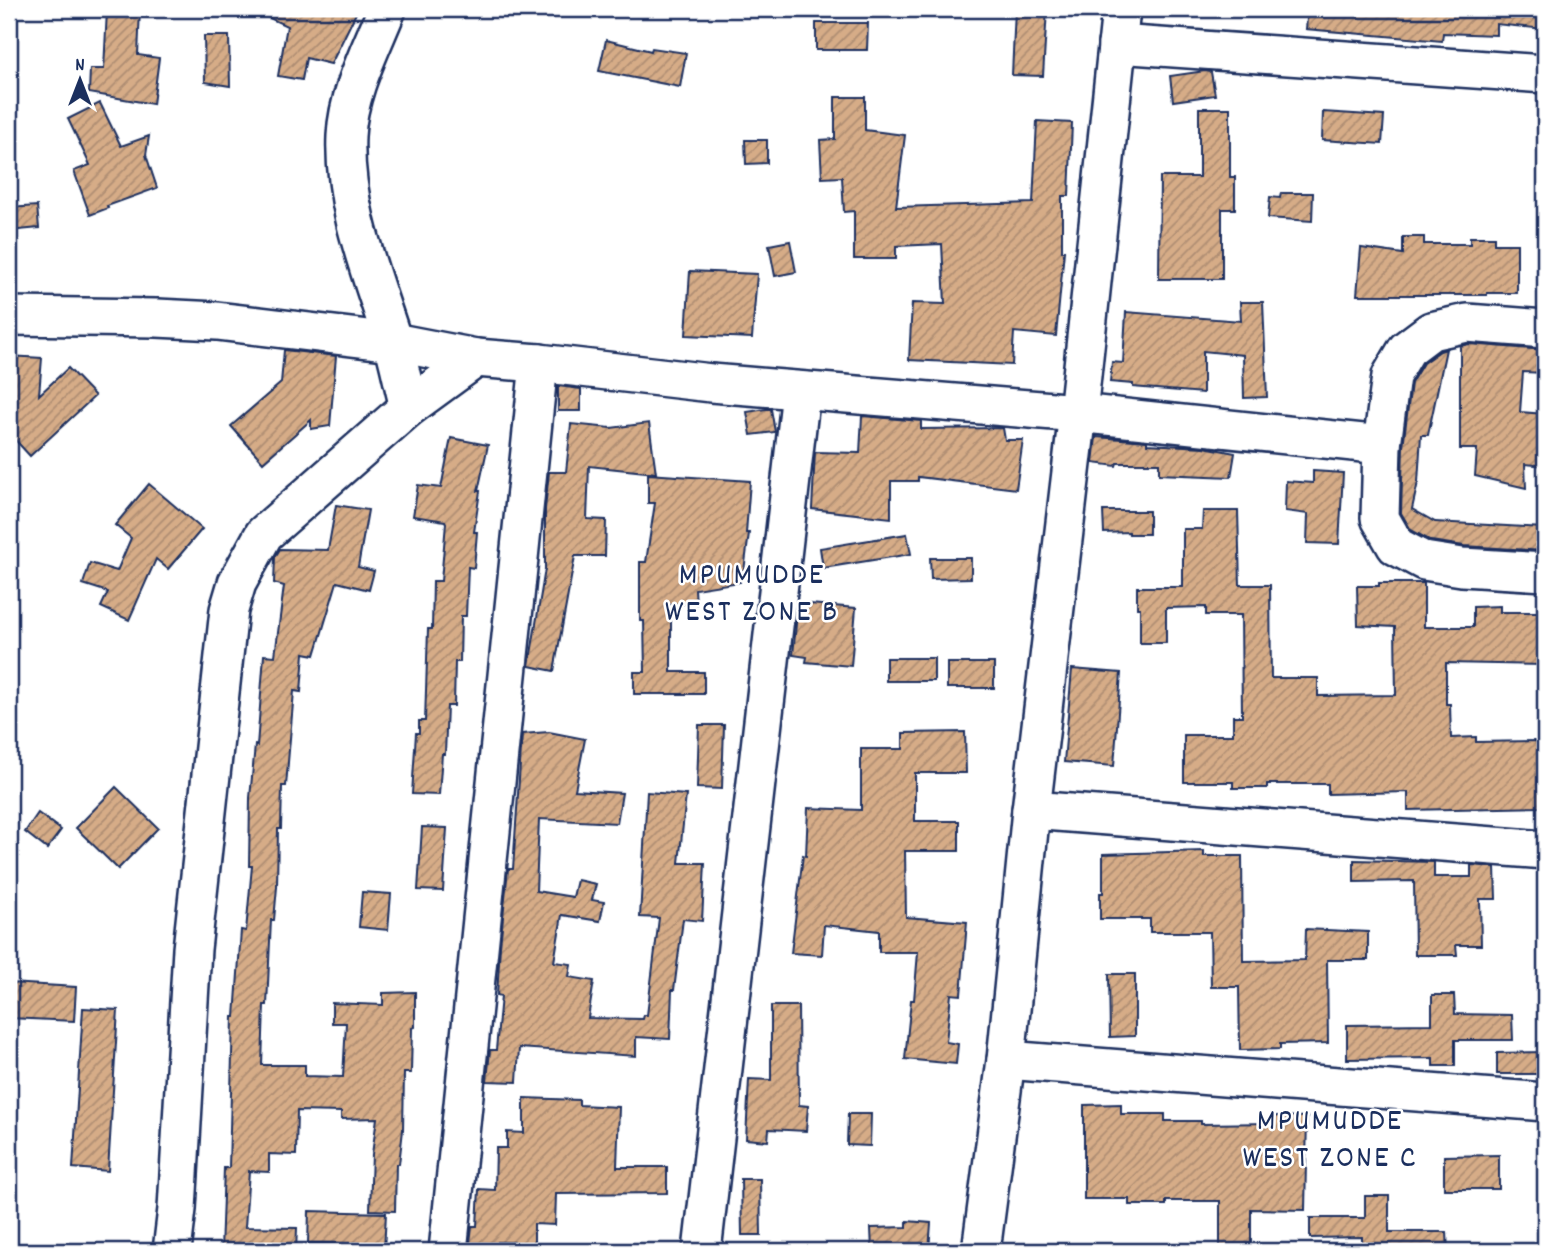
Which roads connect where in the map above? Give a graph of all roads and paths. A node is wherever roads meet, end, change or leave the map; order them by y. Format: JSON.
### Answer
{"nodes":[{"id":1,"x":387,"y":9,"type":"edge"},
{"id":2,"x":1121,"y":9,"type":"edge"},
{"id":3,"x":1116,"y":44,"type":"junction"},
{"id":4,"x":1545,"y":74,"type":"edge"},
{"id":5,"x":9,"y":316,"type":"edge"},
{"id":6,"x":1545,"y":329,"type":"edge"},
{"id":7,"x":393,"y":342,"type":"junction"},
{"id":8,"x":475,"y":358,"type":"junction"},
{"id":9,"x":539,"y":363,"type":"junction"},
{"id":10,"x":801,"y":391,"type":"junction"},
{"id":11,"x":409,"y":407,"type":"junction"},
{"id":12,"x":1078,"y":414,"type":"junction"},
{"id":13,"x":1382,"y":445,"type":"junction"},
{"id":14,"x":1545,"y":572,"type":"edge"},
{"id":15,"x":1031,"y":810,"type":"junction"},
{"id":16,"x":1545,"y":850,"type":"edge"},
{"id":17,"x":1006,"y":1060,"type":"junction"},
{"id":18,"x":1545,"y":1102,"type":"edge"},
{"id":19,"x":172,"y":1251,"type":"edge"},
{"id":20,"x":448,"y":1251,"type":"edge"},
{"id":21,"x":702,"y":1251,"type":"edge"},
{"id":22,"x":981,"y":1251,"type":"edge"}],
"edges":[{"from":1,"to":7,"type":"street"},
{"from":2,"to":3,"type":"street"},
{"from":3,"to":4,"type":"street"},
{"from":3,"to":12,"type":"street"},
{"from":5,"to":7,"type":"street"},
{"from":6,"to":13,"type":"street"},
{"from":7,"to":8,"type":"street"},
{"from":7,"to":11,"type":"street"},
{"from":8,"to":9,"type":"street"},
{"from":8,"to":11,"type":"street"},
{"from":9,"to":10,"type":"street"},
{"from":9,"to":20,"type":"street"},
{"from":10,"to":12,"type":"street"},
{"from":10,"to":21,"type":"street"},
{"from":11,"to":19,"type":"street"},
{"from":12,"to":13,"type":"street"},
{"from":12,"to":15,"type":"street"},
{"from":13,"to":14,"type":"street"},
{"from":15,"to":16,"type":"street"},
{"from":15,"to":17,"type":"street"},
{"from":17,"to":18,"type":"street"},
{"from":17,"to":22,"type":"street"}]}
